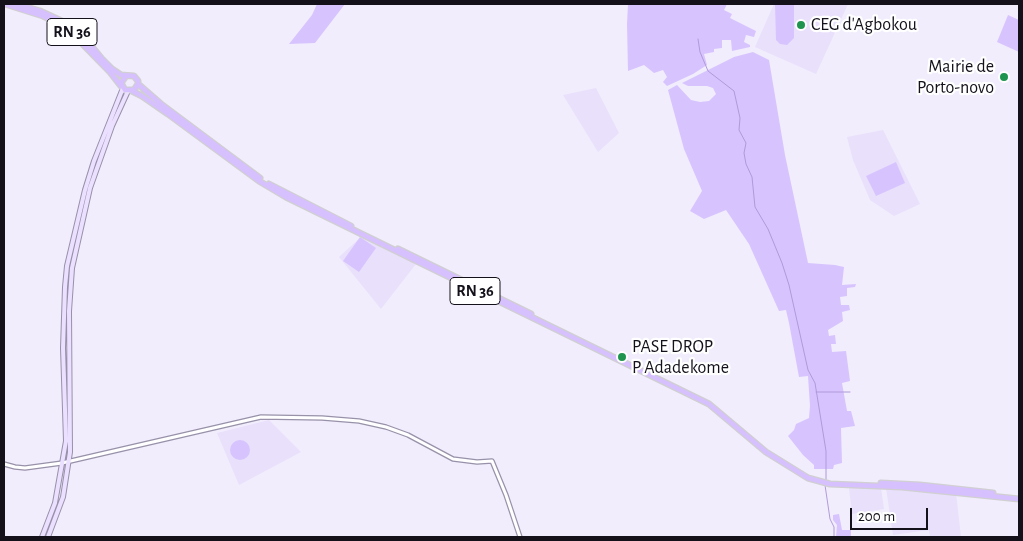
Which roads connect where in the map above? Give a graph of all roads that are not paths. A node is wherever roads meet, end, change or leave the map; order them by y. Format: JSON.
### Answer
{"nodes":[{"id":1,"x":4,"y":4,"type":"edge"},
{"id":2,"x":17,"y":4,"type":"edge"},
{"id":3,"x":126,"y":76,"type":"junction"},
{"id":4,"x":138,"y":84,"type":"junction"},
{"id":5,"x":122,"y":87,"type":"junction"},
{"id":6,"x":130,"y":91,"type":"junction"},
{"id":7,"x":68,"y":461,"type":"junction"},
{"id":8,"x":62,"y":462,"type":"junction"},
{"id":9,"x":4,"y":464,"type":"edge"},
{"id":10,"x":822,"y":481,"type":"junction"},
{"id":11,"x":1019,"y":498,"type":"edge"},
{"id":12,"x":42,"y":537,"type":"edge"},
{"id":13,"x":48,"y":537,"type":"edge"},
{"id":14,"x":520,"y":537,"type":"edge"}],
"edges":[{"from":1,"to":5,"type":"main road","number":"RN 36"},
{"from":2,"to":3,"type":"main road","number":"RN 36"},
{"from":3,"to":4,"type":"main road","number":"RN 36"},
{"from":3,"to":5,"type":"main road"},
{"from":4,"to":6,"type":"main road"},
{"from":4,"to":10,"type":"main road","number":"RN 36"},
{"from":5,"to":6,"type":"main road","number":"RN 36"},
{"from":5,"to":8,"type":"main road"},
{"from":6,"to":7,"type":"main road"},
{"from":6,"to":10,"type":"main road","number":"RN 36"},
{"from":7,"to":8,"type":"street"},
{"from":7,"to":13,"type":"main road"},
{"from":7,"to":14,"type":"street"},
{"from":8,"to":9,"type":"street"},
{"from":8,"to":12,"type":"main road"},
{"from":10,"to":11,"type":"main road","number":"RN 36"}]}
